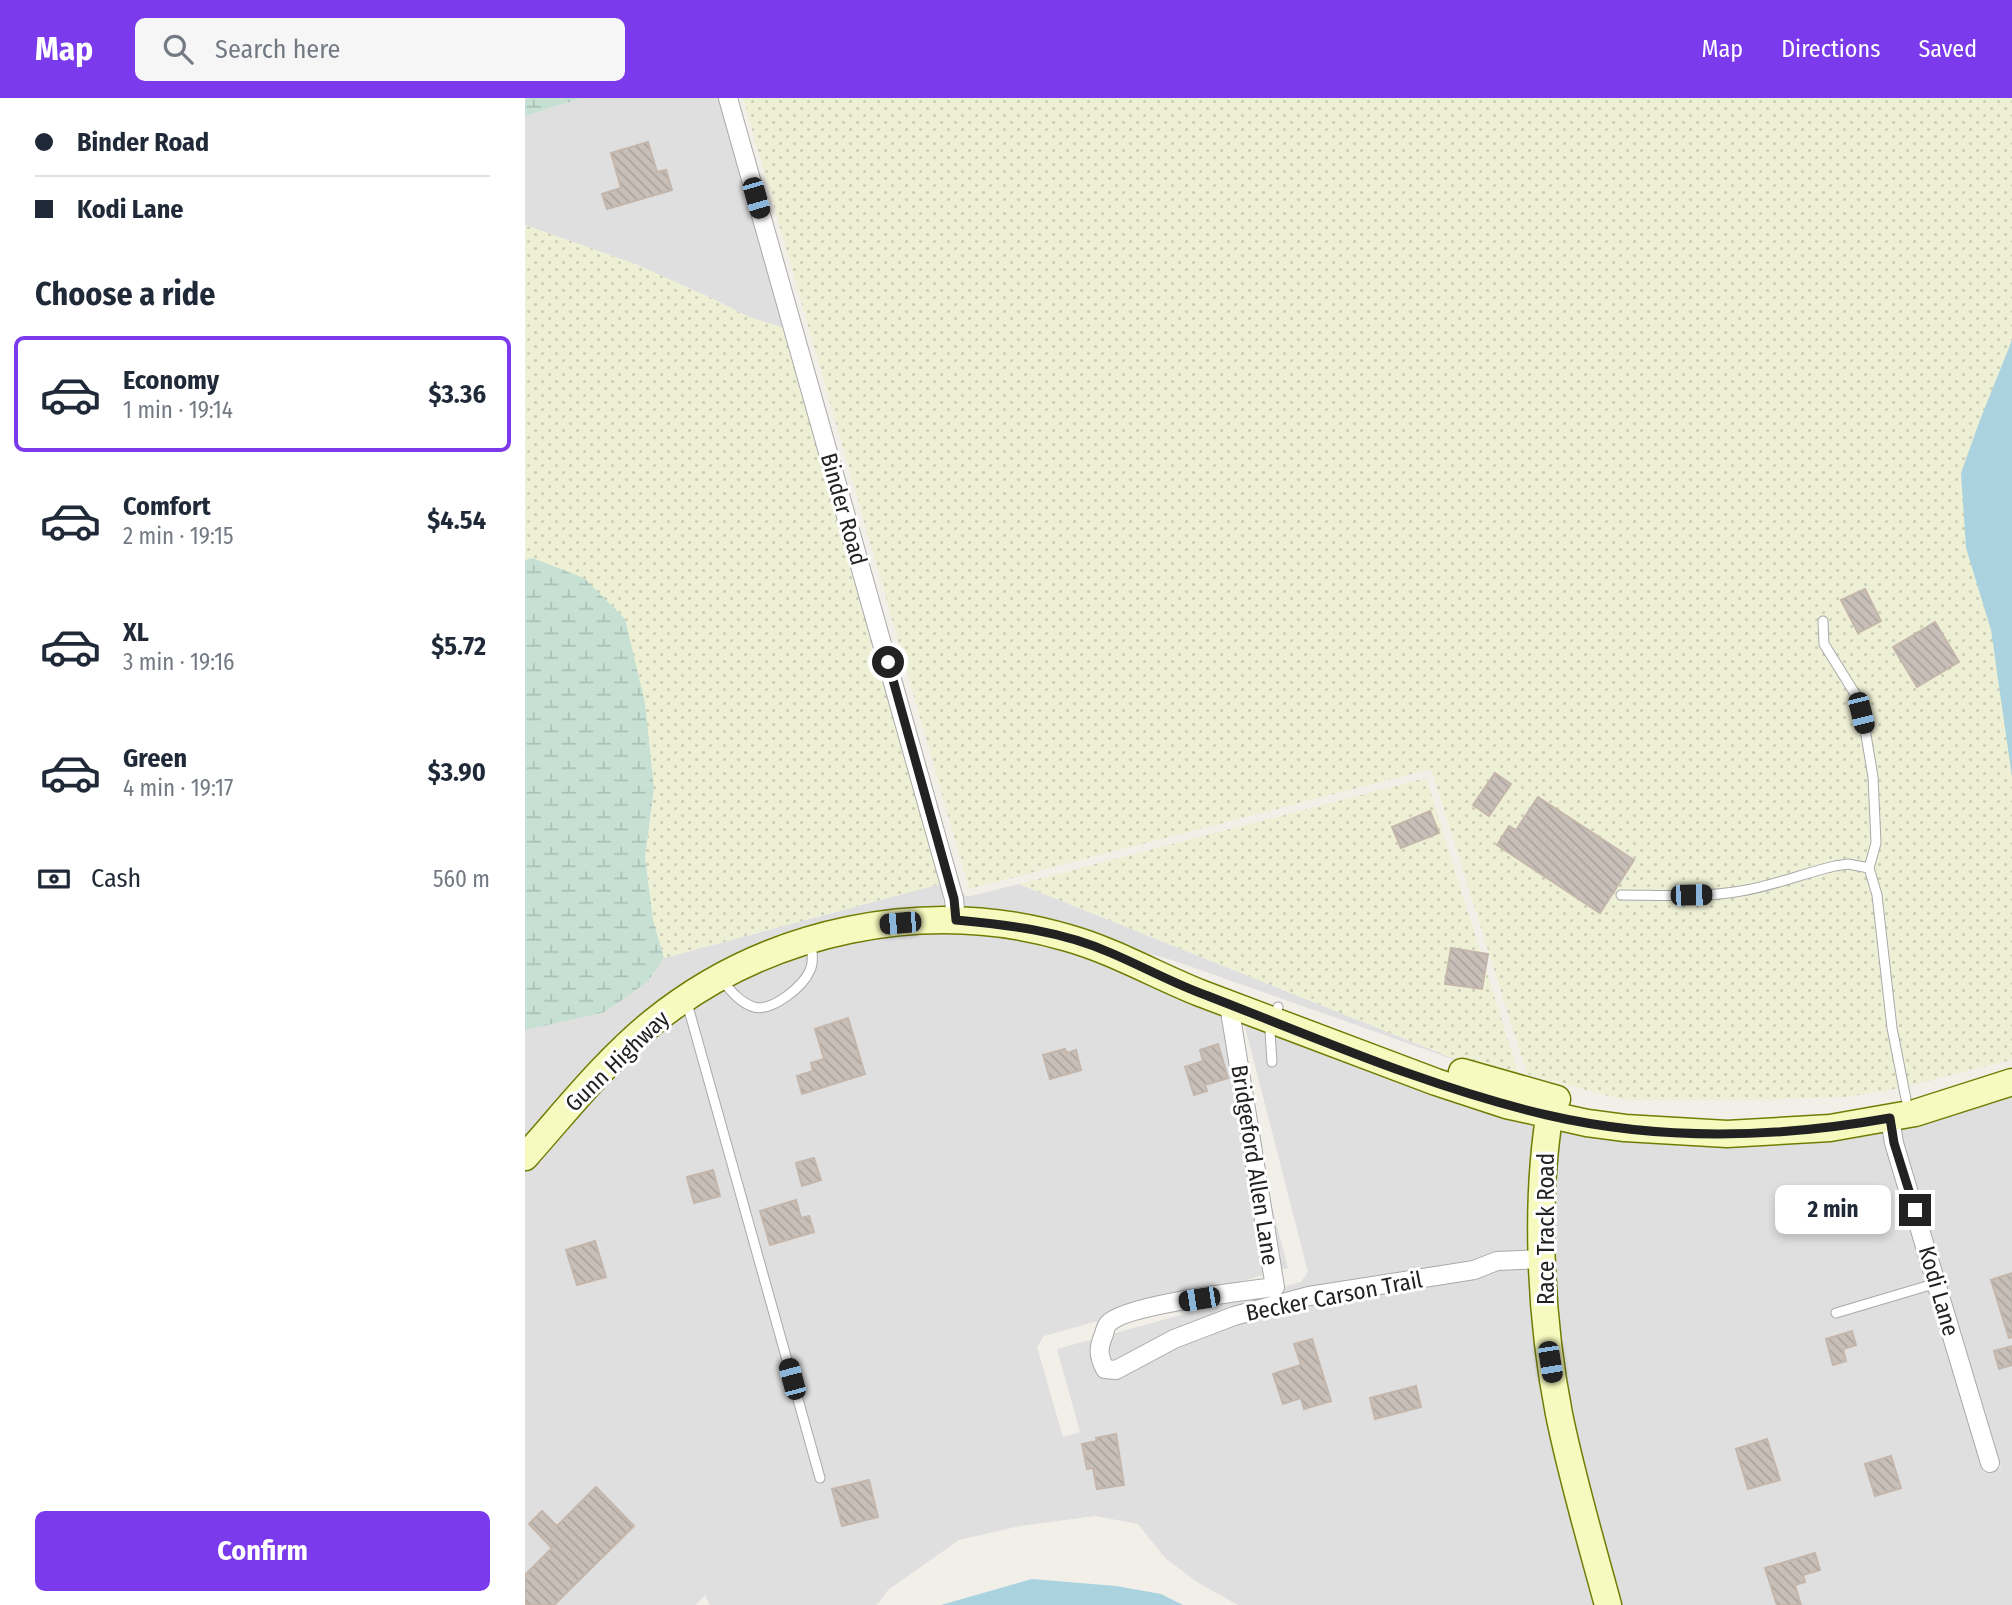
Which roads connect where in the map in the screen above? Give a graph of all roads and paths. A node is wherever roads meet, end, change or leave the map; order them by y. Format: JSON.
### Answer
{"nodes":[{"id":1,"x":728,"y":98,"type":"edge"},
{"id":2,"x":1823,"y":621,"type":"dead end"},
{"id":3,"x":1869,"y":868,"type":"junction"},
{"id":4,"x":1621,"y":895,"type":"dead end"},
{"id":5,"x":956,"y":920,"type":"junction"},
{"id":6,"x":811,"y":940,"type":"junction"},
{"id":7,"x":1110,"y":952,"type":"junction"},
{"id":8,"x":720,"y":978,"type":"junction"},
{"id":9,"x":686,"y":998,"type":"junction"},
{"id":10,"x":1229,"y":1005,"type":"junction"},
{"id":11,"x":1276,"y":1014,"type":"junction"},
{"id":12,"x":1272,"y":1062,"type":"dead end"},
{"id":13,"x":2010,"y":1083,"type":"edge"},
{"id":14,"x":1551,"y":1107,"type":"junction"},
{"id":15,"x":1898,"y":1109,"type":"junction"},
{"id":16,"x":525,"y":1157,"type":"edge"},
{"id":17,"x":1543,"y":1259,"type":"junction"},
{"id":18,"x":1937,"y":1283,"type":"junction"},
{"id":19,"x":1836,"y":1313,"type":"dead end"},
{"id":20,"x":1099,"y":1358,"type":"joint"},
{"id":21,"x":1990,"y":1463,"type":"dead end"},
{"id":22,"x":820,"y":1478,"type":"dead end"},
{"id":23,"x":1608,"y":1605,"type":"edge"}],
"edges":[{"from":1,"to":5,"type":"street","name":"Binder Road"},
{"from":2,"to":3,"type":"lane"},
{"from":3,"to":4,"type":"lane"},
{"from":3,"to":15,"type":"lane"},
{"from":5,"to":6,"type":"main road","name":"Gunn Highway"},
{"from":5,"to":7,"type":"main road","name":"Gunn Highway"},
{"from":6,"to":8,"type":"main road","name":"Gunn Highway"},
{"from":6,"to":8,"type":"lane"},
{"from":7,"to":10,"type":"main road","name":"Gunn Highway"},
{"from":7,"to":11,"type":"main road"},
{"from":8,"to":9,"type":"main road","name":"Gunn Highway"},
{"from":9,"to":16,"type":"main road","name":"Gunn Highway"},
{"from":9,"to":22,"type":"lane"},
{"from":10,"to":11,"type":"main road","name":"Gunn Highway"},
{"from":10,"to":20,"type":"street","name":"Bridgeford Allen Lane"},
{"from":11,"to":12,"type":"lane"},
{"from":11,"to":14,"type":"main road","name":"Gunn Highway"},
{"from":13,"to":15,"type":"main road","name":"Gunn Highway"},
{"from":14,"to":15,"type":"main road","name":"Gunn Highway"},
{"from":14,"to":17,"type":"main road","name":"Race Track Road"},
{"from":15,"to":18,"type":"street","name":"Kodi Lane"},
{"from":17,"to":20,"type":"street","name":"Becker Carson Trail"},
{"from":17,"to":23,"type":"main road","name":"Race Track Road"},
{"from":18,"to":19,"type":"lane"},
{"from":18,"to":21,"type":"street","name":"Kodi Lane"}]}
